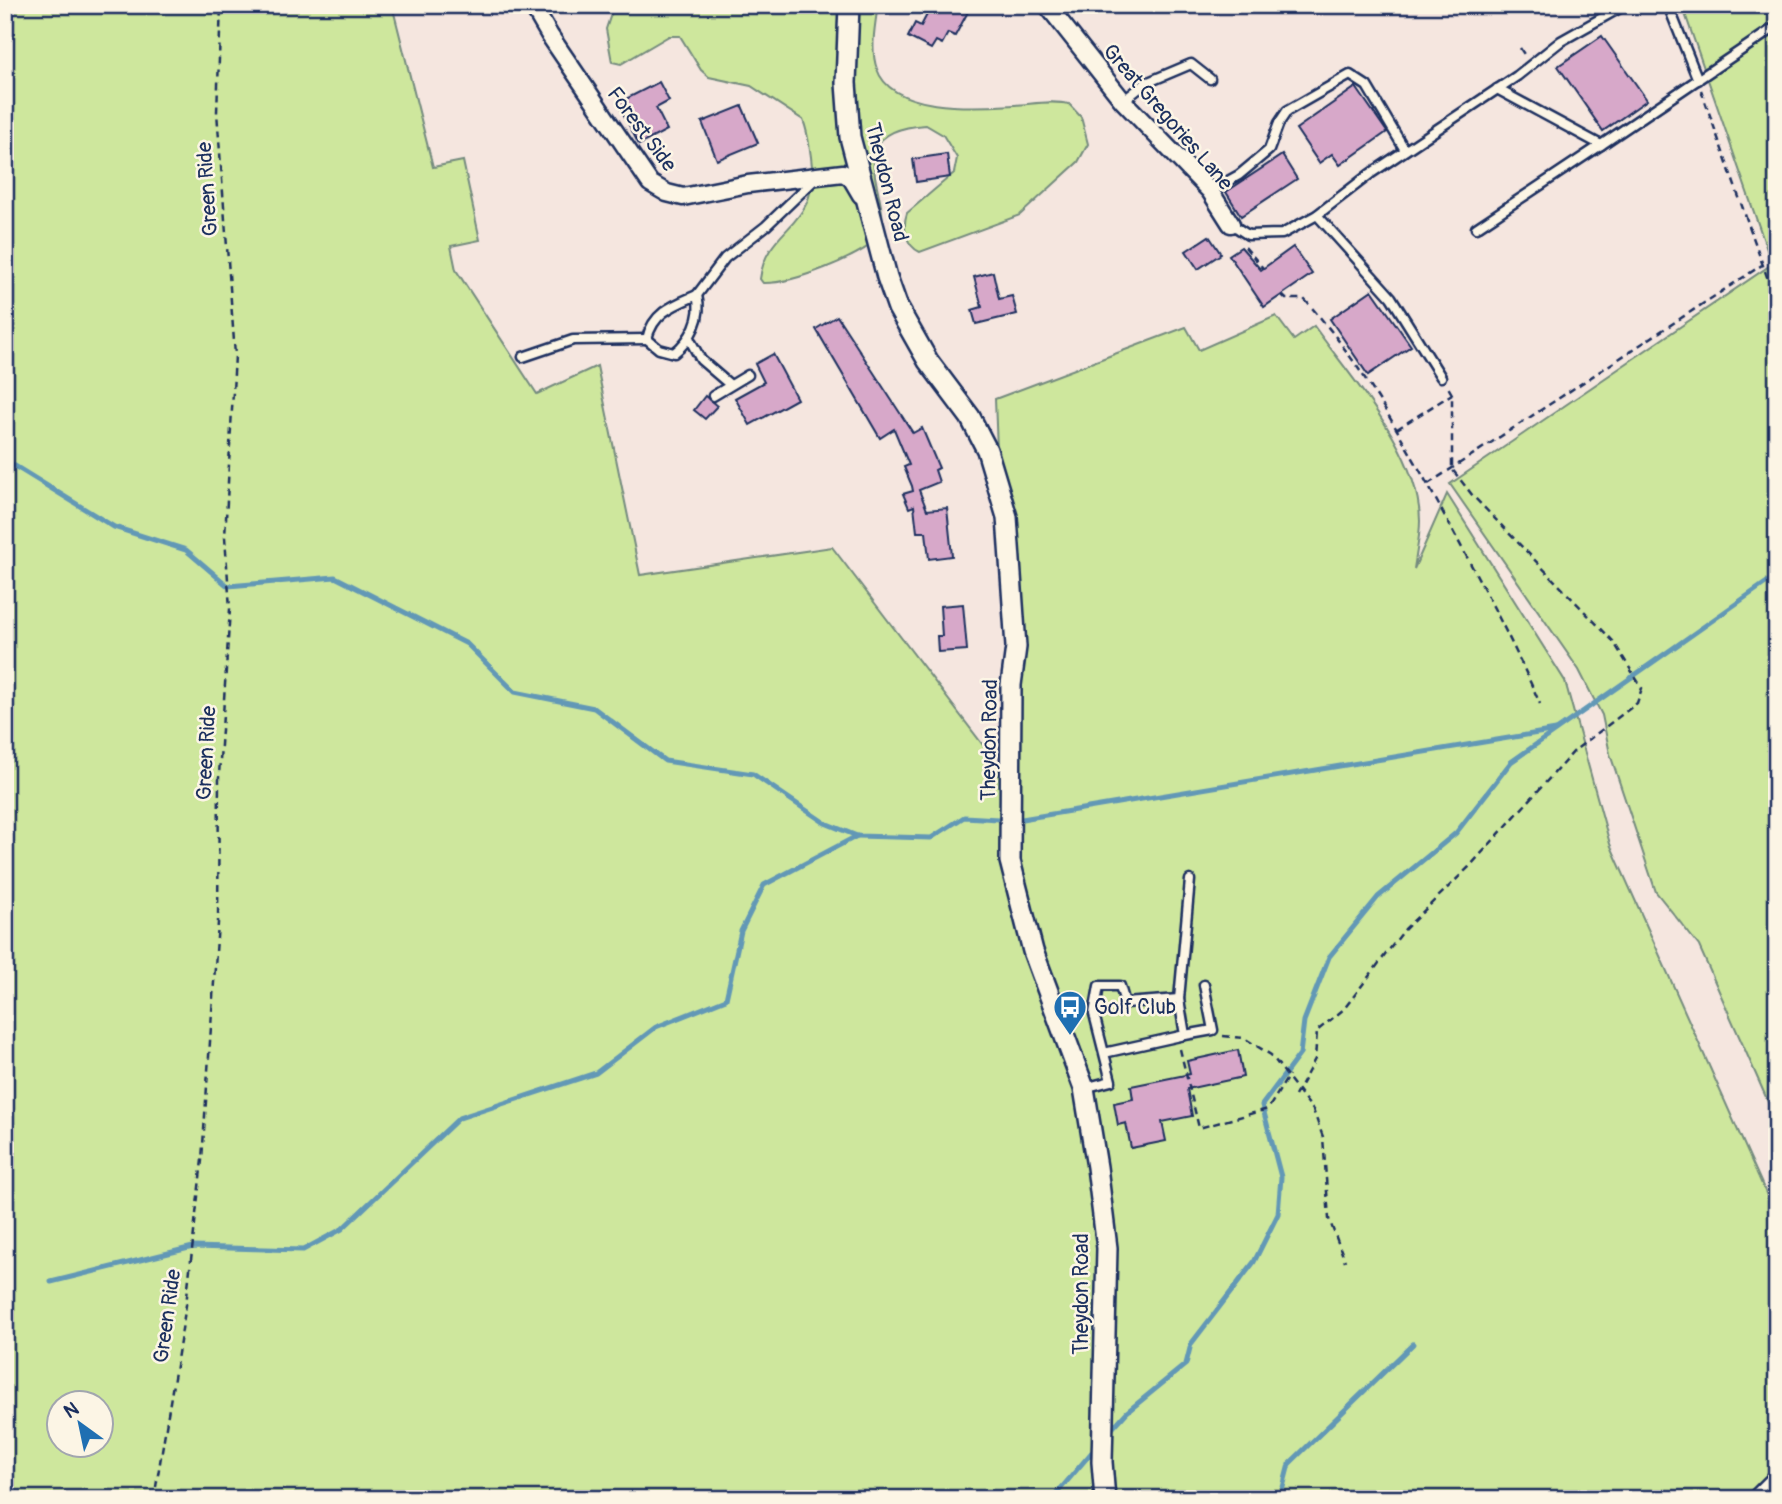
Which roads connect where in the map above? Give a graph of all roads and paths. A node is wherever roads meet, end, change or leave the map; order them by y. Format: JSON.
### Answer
{"nodes":[{"id":1,"x":221,"y":5,"type":"edge"},
{"id":2,"x":532,"y":5,"type":"edge"},
{"id":3,"x":849,"y":5,"type":"edge"},
{"id":4,"x":1047,"y":5,"type":"edge"},
{"id":5,"x":1625,"y":5,"type":"edge"},
{"id":6,"x":1668,"y":5,"type":"edge"},
{"id":7,"x":1777,"y":26,"type":"edge"},
{"id":8,"x":1210,"y":79,"type":"dead end"},
{"id":9,"x":1698,"y":80,"type":"junction"},
{"id":10,"x":1497,"y":89,"type":"junction"},
{"id":11,"x":1123,"y":100,"type":"junction"},
{"id":12,"x":1601,"y":145,"type":"junction"},
{"id":13,"x":1405,"y":150,"type":"junction"},
{"id":14,"x":818,"y":176,"type":"junction"},
{"id":15,"x":1210,"y":191,"type":"junction"},
{"id":16,"x":870,"y":208,"type":"junction"},
{"id":17,"x":1317,"y":215,"type":"junction"},
{"id":18,"x":1231,"y":224,"type":"joint"},
{"id":19,"x":1476,"y":228,"type":"dead end"},
{"id":20,"x":1762,"y":265,"type":"junction"},
{"id":21,"x":697,"y":295,"type":"junction"},
{"id":22,"x":1282,"y":295,"type":"dead end"},
{"id":23,"x":1777,"y":305,"type":"edge"},
{"id":24,"x":647,"y":339,"type":"junction"},
{"id":25,"x":690,"y":340,"type":"junction"},
{"id":26,"x":523,"y":357,"type":"dead end"},
{"id":27,"x":748,"y":375,"type":"dead end"},
{"id":28,"x":1441,"y":377,"type":"joint"},
{"id":29,"x":730,"y":384,"type":"junction"},
{"id":30,"x":1452,"y":394,"type":"junction"},
{"id":31,"x":713,"y":396,"type":"dead end"},
{"id":32,"x":1397,"y":429,"type":"junction"},
{"id":33,"x":1451,"y":469,"type":"junction"},
{"id":34,"x":1428,"y":484,"type":"junction"},
{"id":35,"x":1540,"y":704,"type":"dead end"},
{"id":36,"x":1190,"y":880,"type":"dead end"},
{"id":37,"x":1204,"y":985,"type":"dead end"},
{"id":38,"x":1179,"y":999,"type":"junction"},
{"id":39,"x":1213,"y":1030,"type":"junction"},
{"id":40,"x":1181,"y":1036,"type":"junction"},
{"id":41,"x":1104,"y":1053,"type":"junction"},
{"id":42,"x":1289,"y":1075,"type":"junction"},
{"id":43,"x":1084,"y":1088,"type":"junction"},
{"id":44,"x":1298,"y":1088,"type":"junction"},
{"id":45,"x":1295,"y":1096,"type":"dead end"},
{"id":46,"x":1345,"y":1262,"type":"dead end"},
{"id":47,"x":1777,"y":1472,"type":"edge"},
{"id":48,"x":155,"y":1492,"type":"junction"},
{"id":49,"x":154,"y":1499,"type":"edge"},
{"id":50,"x":159,"y":1499,"type":"edge"},
{"id":51,"x":1105,"y":1499,"type":"edge"},
{"id":52,"x":1750,"y":1499,"type":"edge"}],
"edges":[{"from":1,"to":48,"type":"path","name":"Green Ride"},
{"from":2,"to":14,"type":"street","name":"Forest Side"},
{"from":3,"to":16,"type":"street","name":"Theydon Road"},
{"from":4,"to":11,"type":"street","name":"Great Gregories Lane"},
{"from":5,"to":10,"type":"lane"},
{"from":6,"to":9,"type":"lane"},
{"from":7,"to":9,"type":"lane"},
{"from":8,"to":11,"type":"lane"},
{"from":9,"to":12,"type":"lane"},
{"from":9,"to":20,"type":"path"},
{"from":10,"to":12,"type":"lane"},
{"from":10,"to":13,"type":"lane"},
{"from":11,"to":15,"type":"street","name":"Great Gregories Lane"},
{"from":12,"to":19,"type":"lane"},
{"from":13,"to":15,"type":"lane"},
{"from":13,"to":17,"type":"lane"},
{"from":14,"to":16,"type":"street","name":"Forest Side"},
{"from":14,"to":21,"type":"lane"},
{"from":15,"to":18,"type":"street","name":"Great Gregories Lane"},
{"from":16,"to":43,"type":"street","name":"Theydon Road"},
{"from":17,"to":18,"type":"lane"},
{"from":17,"to":28,"type":"lane"},
{"from":20,"to":23,"type":"path"},
{"from":20,"to":33,"type":"path"},
{"from":21,"to":24,"type":"lane"},
{"from":21,"to":25,"type":"lane"},
{"from":22,"to":32,"type":"path"},
{"from":24,"to":25,"type":"lane"},
{"from":24,"to":26,"type":"lane"},
{"from":25,"to":29,"type":"lane"},
{"from":27,"to":29,"type":"lane"},
{"from":28,"to":30,"type":"path"},
{"from":29,"to":31,"type":"lane"},
{"from":30,"to":32,"type":"path"},
{"from":30,"to":33,"type":"path"},
{"from":32,"to":34,"type":"path"},
{"from":33,"to":34,"type":"path"},
{"from":33,"to":44,"type":"path"},
{"from":34,"to":35,"type":"path"},
{"from":36,"to":38,"type":"lane"},
{"from":37,"to":39,"type":"lane"},
{"from":38,"to":40,"type":"lane"},
{"from":38,"to":41,"type":"lane"},
{"from":39,"to":40,"type":"lane"},
{"from":39,"to":42,"type":"path"},
{"from":40,"to":41,"type":"lane"},
{"from":40,"to":42,"type":"path"},
{"from":41,"to":43,"type":"lane"},
{"from":42,"to":44,"type":"path"},
{"from":43,"to":51,"type":"street","name":"Theydon Road"},
{"from":44,"to":45,"type":"path"},
{"from":44,"to":46,"type":"path"},
{"from":47,"to":52,"type":"lane"},
{"from":48,"to":49,"type":"path","name":"Green Ride"},
{"from":48,"to":50,"type":"path"}]}
